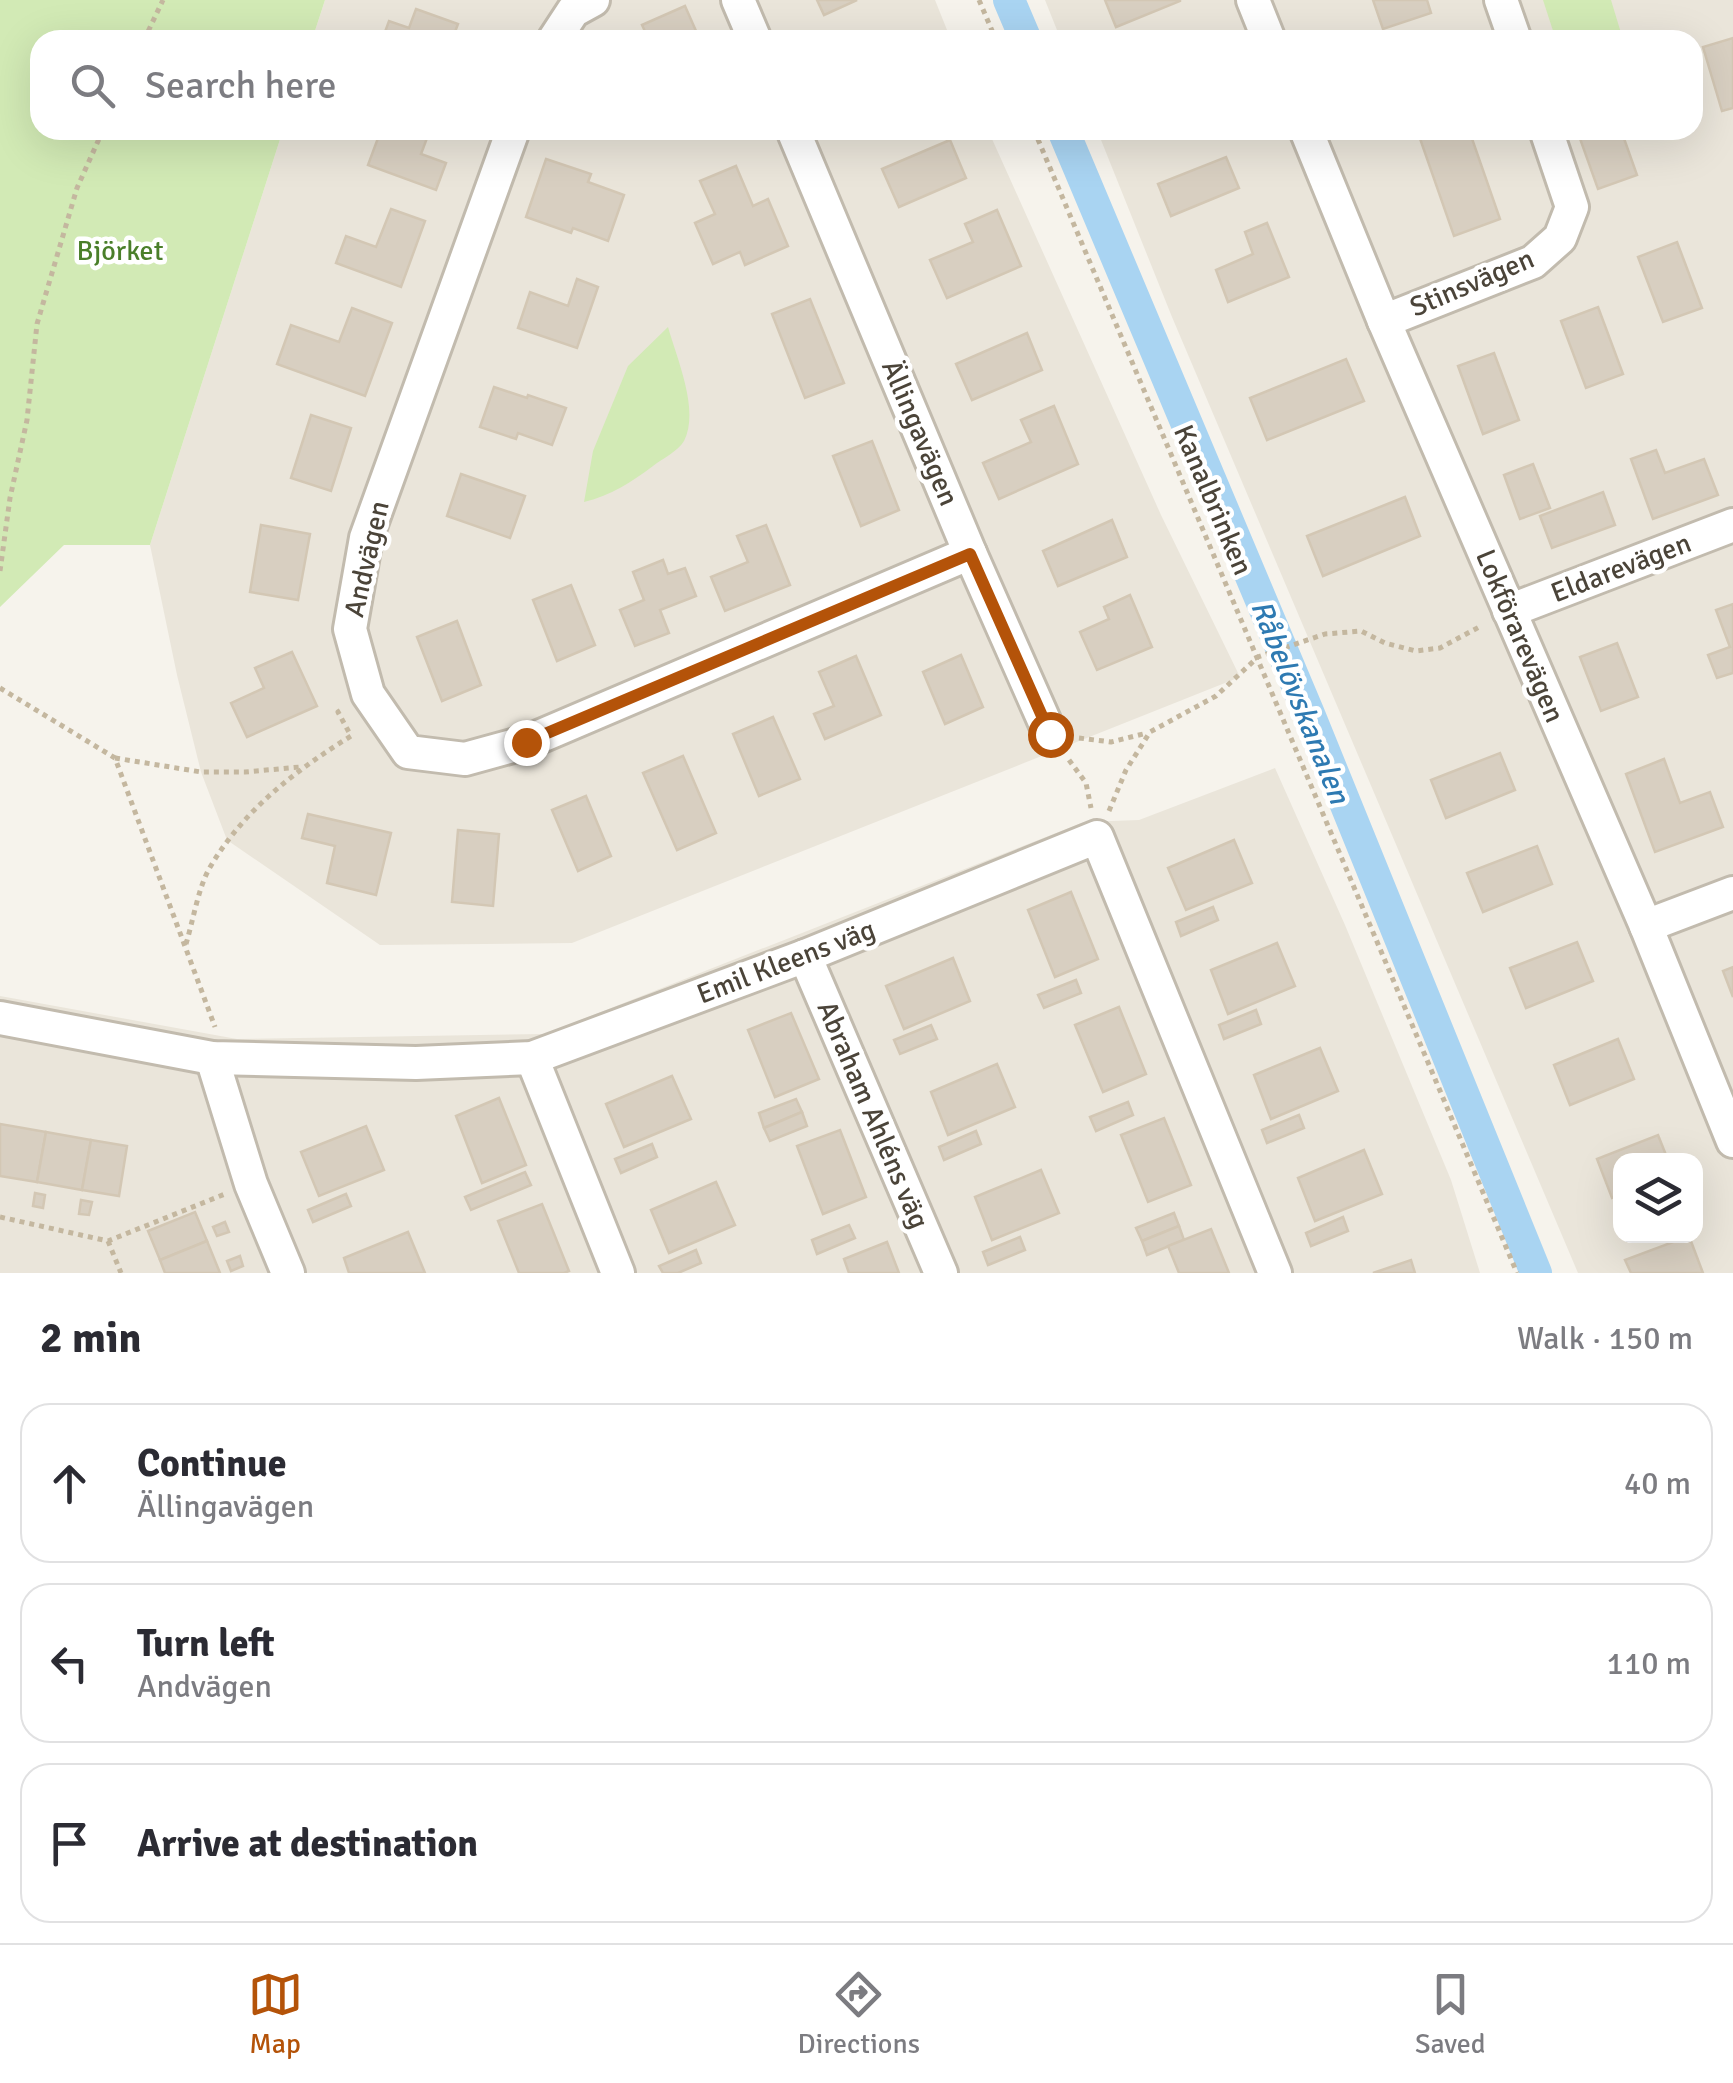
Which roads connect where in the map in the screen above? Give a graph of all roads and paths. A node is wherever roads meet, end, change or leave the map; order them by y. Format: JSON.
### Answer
{"nodes":[{"id":1,"x":163,"y":0,"type":"edge"},
{"id":2,"x":593,"y":0,"type":"edge"},
{"id":3,"x":738,"y":0,"type":"edge"},
{"id":4,"x":979,"y":0,"type":"edge"},
{"id":5,"x":1253,"y":0,"type":"edge"},
{"id":6,"x":1501,"y":0,"type":"edge"},
{"id":7,"x":149,"y":30,"type":"edge"},
{"id":8,"x":561,"y":30,"type":"edge"},
{"id":9,"x":751,"y":30,"type":"edge"},
{"id":10,"x":992,"y":30,"type":"edge"},
{"id":11,"x":1266,"y":30,"type":"edge"},
{"id":12,"x":1512,"y":30,"type":"edge"},
{"id":13,"x":99,"y":140,"type":"edge"},
{"id":14,"x":509,"y":140,"type":"edge"},
{"id":15,"x":797,"y":140,"type":"edge"},
{"id":16,"x":1038,"y":140,"type":"edge"},
{"id":17,"x":1310,"y":140,"type":"edge"},
{"id":18,"x":1549,"y":140,"type":"edge"},
{"id":19,"x":1384,"y":320,"type":"junction"},
{"id":20,"x":1733,"y":525,"type":"edge"},
{"id":21,"x":970,"y":554,"type":"junction"},
{"id":22,"x":0,"y":571,"type":"edge"},
{"id":23,"x":1508,"y":611,"type":"junction"},
{"id":24,"x":1258,"y":657,"type":"junction"},
{"id":25,"x":0,"y":688,"type":"edge"},
{"id":26,"x":368,"y":694,"type":"junction"},
{"id":27,"x":1150,"y":732,"type":"junction"},
{"id":28,"x":1050,"y":734,"type":"junction"},
{"id":29,"x":115,"y":758,"type":"junction"},
{"id":30,"x":303,"y":766,"type":"junction"},
{"id":31,"x":1097,"y":837,"type":"junction"},
{"id":32,"x":1733,"y":894,"type":"edge"},
{"id":33,"x":1646,"y":926,"type":"junction"},
{"id":34,"x":185,"y":946,"type":"junction"},
{"id":35,"x":805,"y":956,"type":"junction"},
{"id":36,"x":0,"y":1018,"type":"edge"},
{"id":37,"x":212,"y":1058,"type":"junction"},
{"id":38,"x":532,"y":1058,"type":"junction"},
{"id":39,"x":1733,"y":1141,"type":"edge"},
{"id":40,"x":251,"y":1184,"type":"junction"},
{"id":41,"x":0,"y":1217,"type":"edge"},
{"id":42,"x":108,"y":1241,"type":"junction"},
{"id":43,"x":121,"y":1273,"type":"edge"},
{"id":44,"x":288,"y":1273,"type":"edge"},
{"id":45,"x":618,"y":1273,"type":"edge"},
{"id":46,"x":941,"y":1273,"type":"edge"},
{"id":47,"x":1275,"y":1273,"type":"edge"},
{"id":48,"x":1517,"y":1273,"type":"edge"}],
"edges":[{"from":1,"to":7,"type":"path"},
{"from":2,"to":8,"type":"street"},
{"from":3,"to":9,"type":"street"},
{"from":4,"to":10,"type":"path"},
{"from":5,"to":11,"type":"street"},
{"from":6,"to":12,"type":"street"},
{"from":13,"to":22,"type":"path"},
{"from":14,"to":26,"type":"street","name":"Andvägen"},
{"from":15,"to":21,"type":"street","name":"Ällingavägen"},
{"from":16,"to":24,"type":"path","name":"Kanalbrinken"},
{"from":17,"to":19,"type":"street","name":"Lokförarevägen"},
{"from":18,"to":19,"type":"street","name":"Stinsvägen"},
{"from":19,"to":23,"type":"street","name":"Lokförarevägen"},
{"from":20,"to":23,"type":"street","name":"Eldarevägen"},
{"from":21,"to":26,"type":"street","name":"Andvägen"},
{"from":21,"to":28,"type":"street","name":"Ällingavägen"},
{"from":23,"to":24,"type":"path"},
{"from":23,"to":33,"type":"street","name":"Lokförarevägen"},
{"from":24,"to":27,"type":"path"},
{"from":24,"to":48,"type":"path","name":"Kanalbrinken"},
{"from":25,"to":29,"type":"path"},
{"from":26,"to":30,"type":"path"},
{"from":27,"to":28,"type":"path"},
{"from":27,"to":31,"type":"path"},
{"from":28,"to":31,"type":"path"},
{"from":29,"to":30,"type":"path"},
{"from":29,"to":34,"type":"path"},
{"from":30,"to":34,"type":"path"},
{"from":31,"to":35,"type":"street","name":"Emil Kleens väg"},
{"from":31,"to":47,"type":"street"},
{"from":32,"to":33,"type":"street"},
{"from":33,"to":39,"type":"street","name":"Lokförarevägen"},
{"from":34,"to":37,"type":"path"},
{"from":35,"to":38,"type":"street","name":"Emil Kleens väg"},
{"from":35,"to":46,"type":"street","name":"Abraham Ahléns väg"},
{"from":36,"to":37,"type":"street","name":"Emil Kleens väg"},
{"from":37,"to":38,"type":"street","name":"Emil Kleens väg"},
{"from":37,"to":40,"type":"street"},
{"from":38,"to":45,"type":"street"},
{"from":40,"to":42,"type":"path"},
{"from":40,"to":44,"type":"street"},
{"from":41,"to":42,"type":"path"},
{"from":42,"to":43,"type":"path"}]}
